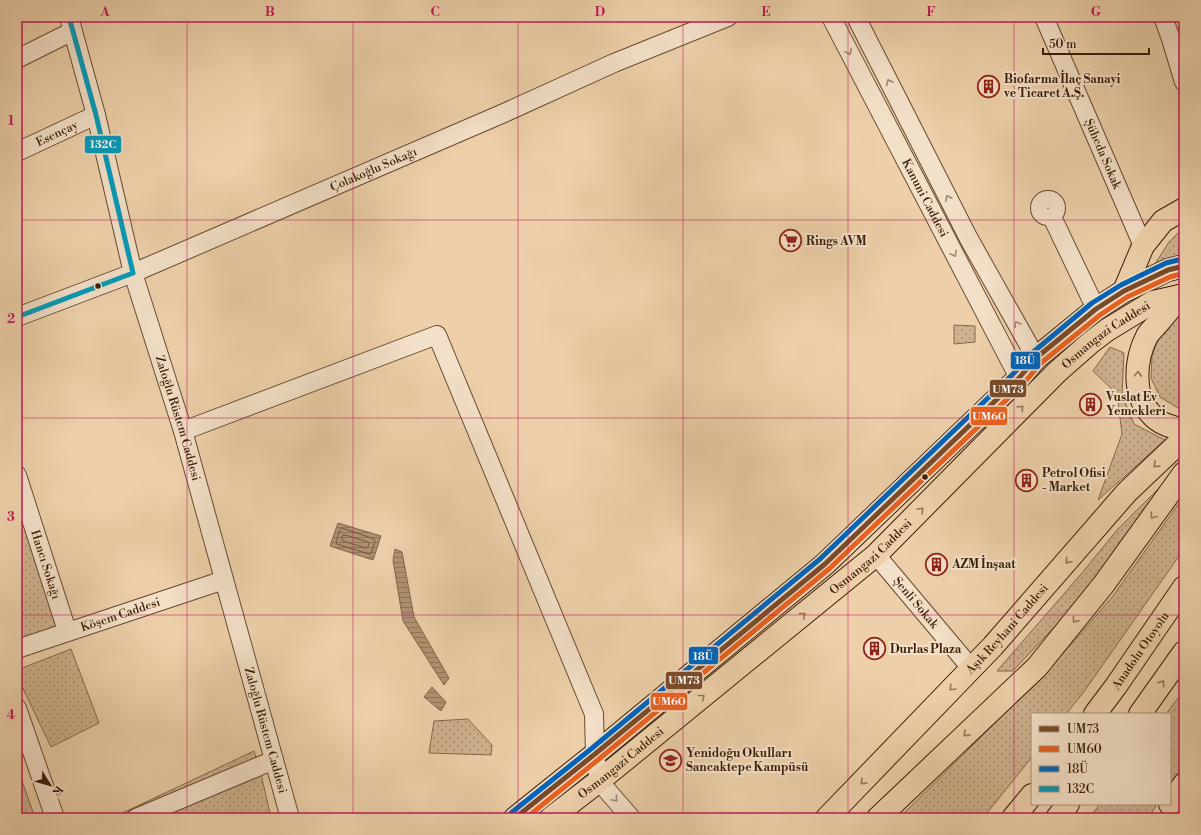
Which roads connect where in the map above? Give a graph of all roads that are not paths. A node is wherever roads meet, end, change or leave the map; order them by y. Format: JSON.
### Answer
{"nodes":[{"id":1,"x":728,"y":17,"type":"edge"},
{"id":2,"x":831,"y":17,"type":"edge"},
{"id":3,"x":856,"y":17,"type":"edge"},
{"id":4,"x":1044,"y":17,"type":"edge"},
{"id":5,"x":1163,"y":17,"type":"edge"},
{"id":6,"x":71,"y":24,"type":"edge"},
{"id":7,"x":17,"y":58,"type":"edge"},
{"id":8,"x":1184,"y":82,"type":"edge"},
{"id":9,"x":96,"y":115,"type":"junction"},
{"id":10,"x":17,"y":152,"type":"edge"},
{"id":11,"x":1184,"y":209,"type":"edge"},
{"id":12,"x":1052,"y":217,"type":"dead end"},
{"id":13,"x":1143,"y":246,"type":"junction"},
{"id":14,"x":1184,"y":266,"type":"edge"},
{"id":15,"x":133,"y":273,"type":"junction"},
{"id":16,"x":1124,"y":291,"type":"junction"},
{"id":17,"x":1182,"y":295,"type":"edge"},
{"id":18,"x":1096,"y":309,"type":"junction"},
{"id":19,"x":17,"y":317,"type":"edge"},
{"id":20,"x":1036,"y":358,"type":"junction"},
{"id":21,"x":1019,"y":378,"type":"junction"},
{"id":22,"x":1042,"y":386,"type":"junction"},
{"id":23,"x":1184,"y":430,"type":"edge"},
{"id":24,"x":183,"y":432,"type":"junction"},
{"id":25,"x":1184,"y":438,"type":"edge"},
{"id":26,"x":1184,"y":473,"type":"edge"},
{"id":27,"x":17,"y":475,"type":"edge"},
{"id":28,"x":876,"y":555,"type":"junction"},
{"id":29,"x":224,"y":580,"type":"junction"},
{"id":30,"x":1184,"y":587,"type":"edge"},
{"id":31,"x":67,"y":631,"type":"junction"},
{"id":32,"x":17,"y":649,"type":"edge"},
{"id":33,"x":1184,"y":652,"type":"edge"},
{"id":34,"x":971,"y":668,"type":"junction"},
{"id":35,"x":17,"y":708,"type":"edge"},
{"id":36,"x":1096,"y":713,"type":"edge"},
{"id":37,"x":1141,"y":713,"type":"edge"},
{"id":38,"x":595,"y":754,"type":"junction"},
{"id":39,"x":274,"y":760,"type":"junction"},
{"id":40,"x":599,"y":781,"type":"junction"},
{"id":41,"x":1184,"y":784,"type":"edge"},
{"id":42,"x":1031,"y":796,"type":"edge"},
{"id":43,"x":1171,"y":803,"type":"edge"},
{"id":44,"x":1067,"y":805,"type":"edge"},
{"id":45,"x":1169,"y":805,"type":"edge"},
{"id":46,"x":55,"y":818,"type":"edge"},
{"id":47,"x":136,"y":818,"type":"edge"},
{"id":48,"x":290,"y":818,"type":"edge"},
{"id":49,"x":515,"y":818,"type":"edge"},
{"id":50,"x":551,"y":818,"type":"edge"},
{"id":51,"x":631,"y":818,"type":"edge"},
{"id":52,"x":827,"y":818,"type":"edge"},
{"id":53,"x":878,"y":818,"type":"edge"},
{"id":54,"x":1013,"y":818,"type":"edge"},
{"id":55,"x":1057,"y":818,"type":"edge"},
{"id":56,"x":1160,"y":818,"type":"edge"}],
"edges":[{"from":1,"to":15,"type":"street","name":"Çolakoğlu Sokağı"},
{"from":2,"to":21,"type":"street","name":"Kanuni Caddesi","one_way":true},
{"from":20,"to":3,"type":"street","name":"Kanuni Caddesi","one_way":true},
{"from":4,"to":13,"type":"street","name":"Şüheda Sokak"},
{"from":5,"to":8,"type":"street"},
{"from":6,"to":7,"type":"street"},
{"from":6,"to":9,"type":"street","name":"Zaloğlu Rüstem Caddesi"},
{"from":9,"to":10,"type":"street","name":"Esençay"},
{"from":9,"to":15,"type":"street","name":"Zaloğlu Rüstem Caddesi"},
{"from":11,"to":13,"type":"main road"},
{"from":12,"to":18,"type":"street"},
{"from":13,"to":16,"type":"main road"},
{"from":14,"to":16,"type":"main road","name":"Osmangazi Caddesi"},
{"from":15,"to":19,"type":"street","name":"Çolakoğlu Sokağı"},
{"from":15,"to":24,"type":"street","name":"Zaloğlu Rüstem Caddesi"},
{"from":16,"to":18,"type":"main road","name":"Osmangazi Caddesi"},
{"from":17,"to":22,"type":"main road","name":"Osmangazi Caddesi"},
{"from":23,"to":17,"type":"main road","one_way":true},
{"from":18,"to":20,"type":"main road","name":"Osmangazi Caddesi"},
{"from":20,"to":21,"type":"main road","name":"Osmangazi Caddesi"},
{"from":20,"to":22,"type":"main road"},
{"from":21,"to":22,"type":"main road"},
{"from":21,"to":38,"type":"main road","name":"Osmangazi Caddesi"},
{"from":28,"to":22,"type":"main road","name":"Osmangazi Caddesi","one_way":true},
{"from":24,"to":29,"type":"street","name":"Zaloğlu Rüstem Caddesi"},
{"from":24,"to":38,"type":"street"},
{"from":25,"to":34,"type":"main road","name":"Aşık Reyhani Caddesi","one_way":true},
{"from":26,"to":53,"type":"main road","one_way":true},
{"from":27,"to":31,"type":"street","name":"Hancı Sokağı"},
{"from":28,"to":34,"type":"street","name":"Şenli Sokak"},
{"from":40,"to":28,"type":"main road","name":"Osmangazi Caddesi","one_way":true},
{"from":29,"to":31,"type":"street","name":"Köşem Caddesi"},
{"from":29,"to":39,"type":"street","name":"Zaloğlu Rüstem Caddesi"},
{"from":30,"to":36,"type":"main road","name":"Anadolu Otoyolu"},
{"from":31,"to":32,"type":"street","name":"Köşem Caddesi"},
{"from":37,"to":33,"type":"main road","one_way":true},
{"from":34,"to":52,"type":"main road","name":"Aşık Reyhani Caddesi","one_way":true},
{"from":35,"to":46,"type":"street"},
{"from":38,"to":40,"type":"street"},
{"from":38,"to":49,"type":"main road","name":"Osmangazi Caddesi"},
{"from":39,"to":47,"type":"street"},
{"from":39,"to":48,"type":"street","name":"Zaloğlu Rüstem Caddesi"},
{"from":40,"to":50,"type":"main road","name":"Osmangazi Caddesi"},
{"from":40,"to":51,"type":"street","one_way":true},
{"from":41,"to":43,"type":"main road"},
{"from":42,"to":54,"type":"main road"},
{"from":44,"to":55,"type":"main road"},
{"from":45,"to":56,"type":"main road"}]}
